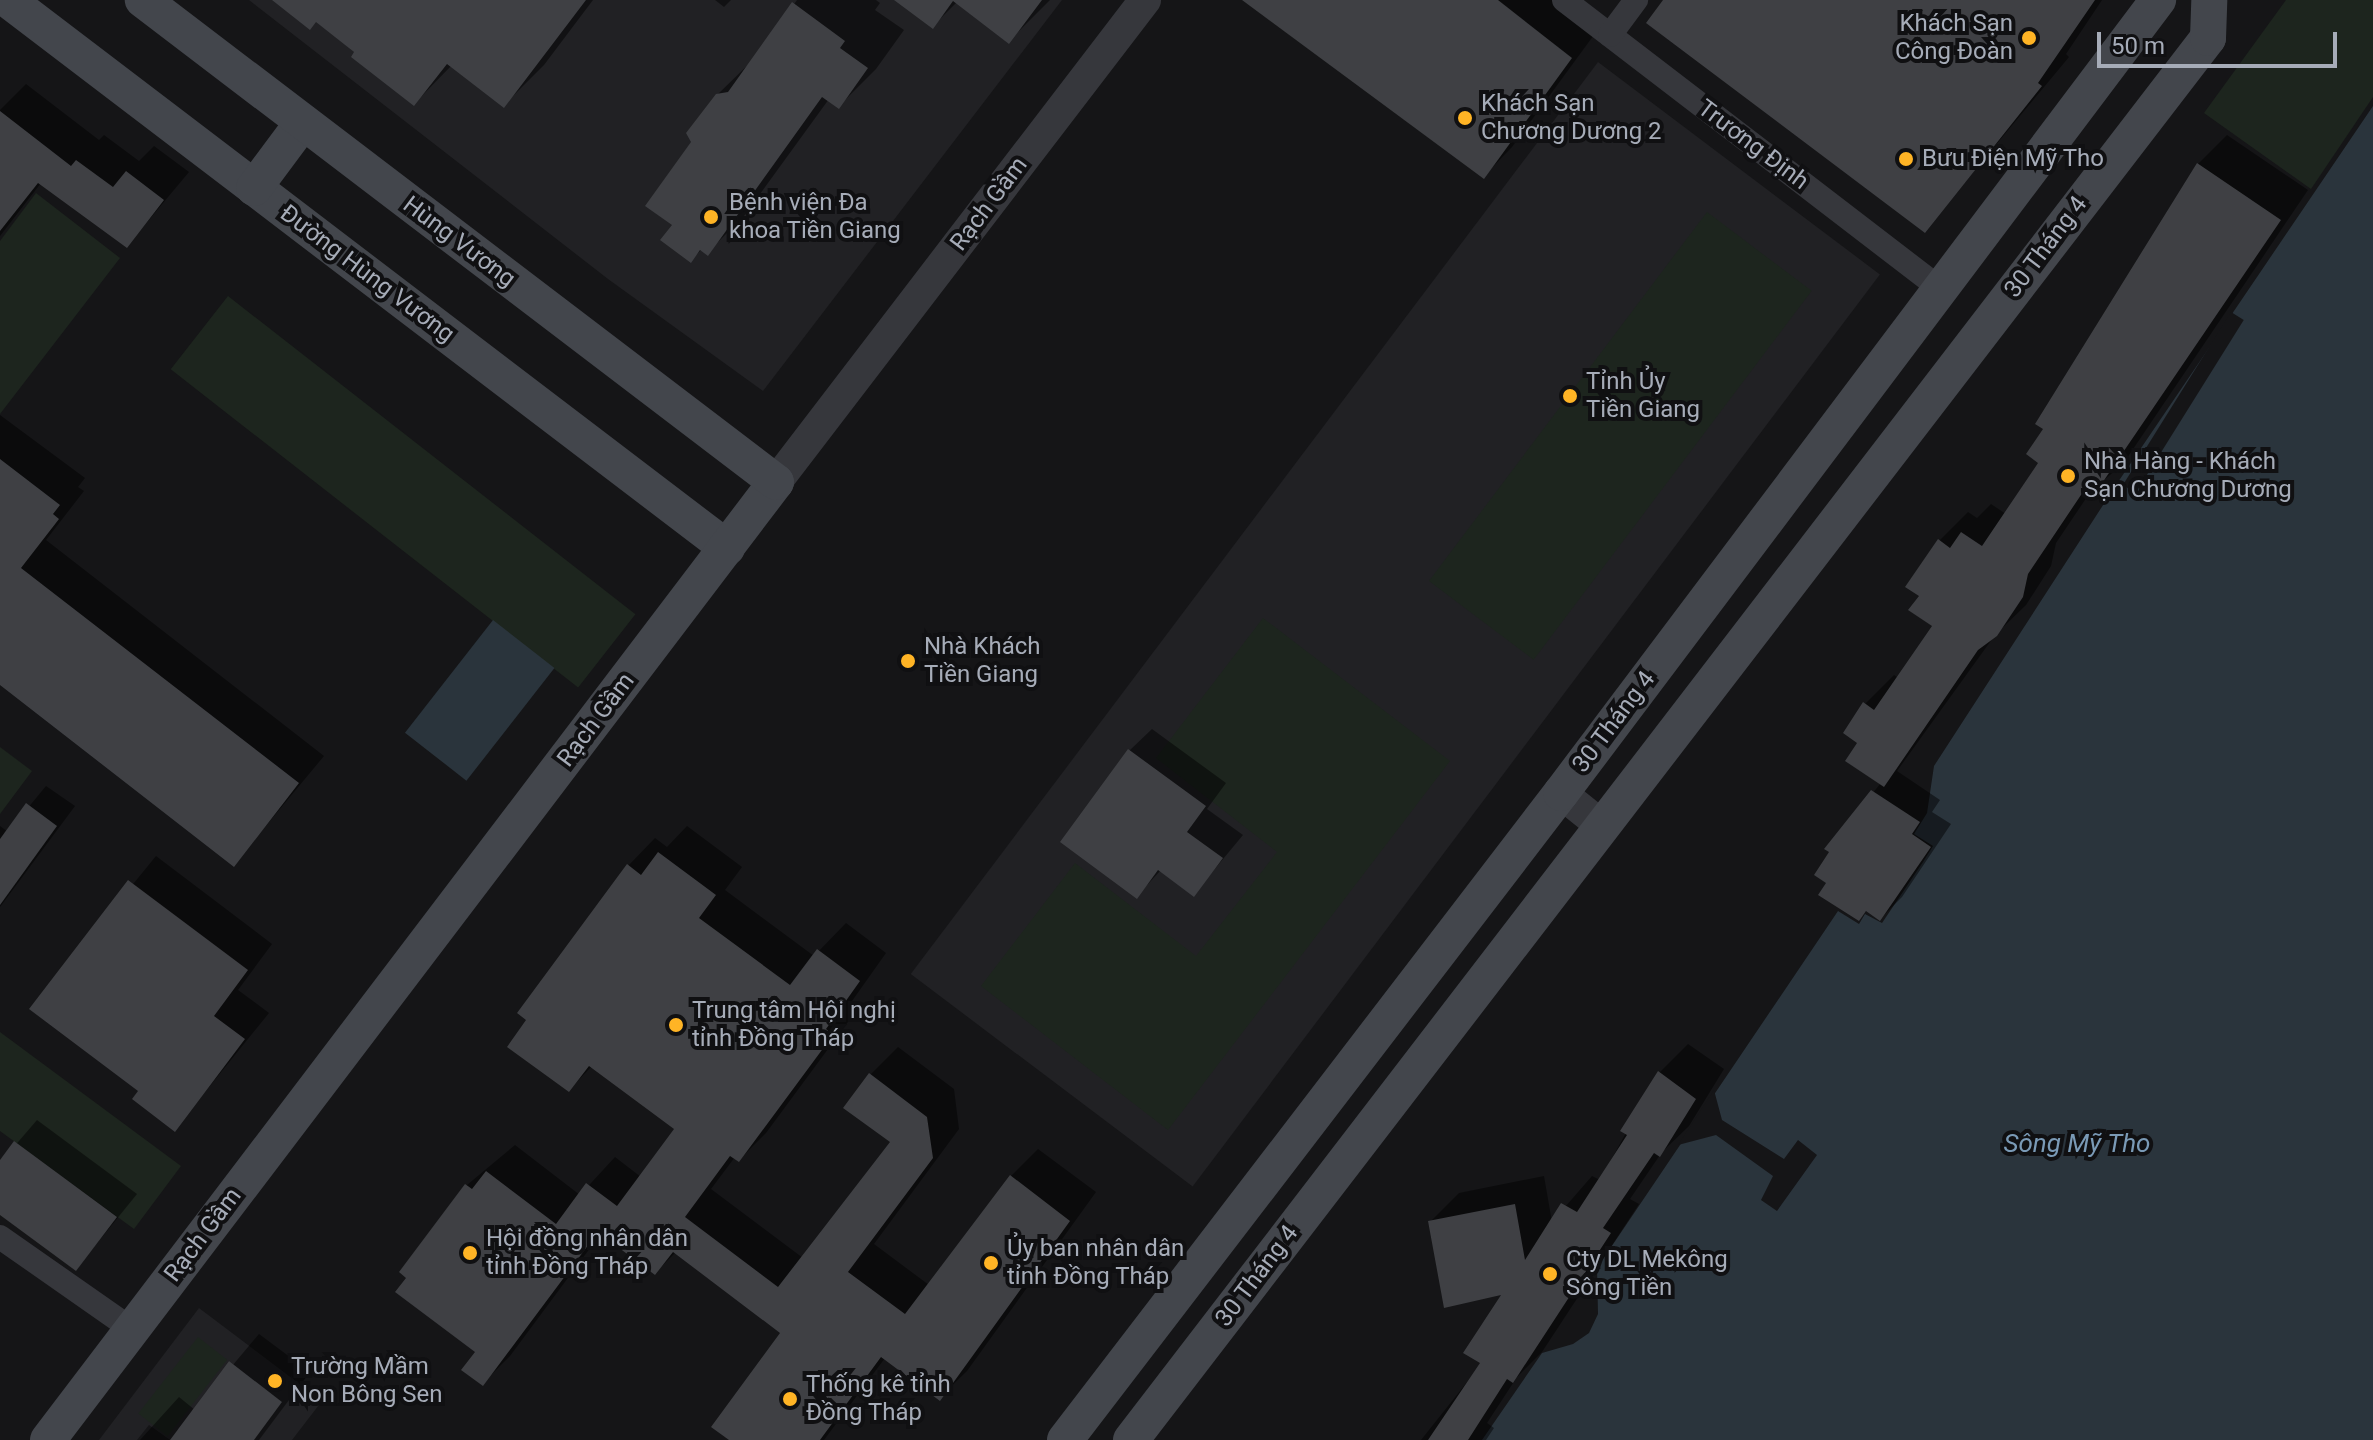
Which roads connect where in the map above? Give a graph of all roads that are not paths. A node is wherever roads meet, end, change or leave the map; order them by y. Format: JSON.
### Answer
{"nodes":[{"id":1,"x":8,"y":0,"type":"edge"},
{"id":2,"x":143,"y":0,"type":"edge"},
{"id":3,"x":1145,"y":0,"type":"edge"},
{"id":4,"x":1564,"y":0,"type":"edge"},
{"id":5,"x":1636,"y":0,"type":"edge"},
{"id":6,"x":2158,"y":0,"type":"edge"},
{"id":7,"x":2209,"y":0,"type":"edge"},
{"id":8,"x":1610,"y":35,"type":"junction"},
{"id":9,"x":303,"y":122,"type":"junction"},
{"id":10,"x":254,"y":188,"type":"junction"},
{"id":11,"x":1942,"y":290,"type":"junction"},
{"id":12,"x":1988,"y":323,"type":"junction"},
{"id":13,"x":776,"y":482,"type":"junction"},
{"id":14,"x":727,"y":548,"type":"junction"},
{"id":15,"x":1561,"y":793,"type":"junction"},
{"id":16,"x":1602,"y":826,"type":"junction"},
{"id":17,"x":0,"y":1237,"type":"edge"},
{"id":18,"x":133,"y":1330,"type":"junction"},
{"id":19,"x":48,"y":1440,"type":"edge"},
{"id":20,"x":1065,"y":1440,"type":"edge"},
{"id":21,"x":1131,"y":1440,"type":"edge"}],
"edges":[{"from":1,"to":10,"type":"main road","name":"Đường Hùng Vương"},
{"from":2,"to":9,"type":"main road","name":"Hùng Vương"},
{"from":3,"to":13,"type":"street","name":"Rạch Gầm"},
{"from":4,"to":8,"type":"street","name":"Trương Định"},
{"from":5,"to":8,"type":"street"},
{"from":6,"to":11,"type":"main road","name":"30 Tháng 4"},
{"from":7,"to":12,"type":"main road","name":"30 Tháng 4"},
{"from":8,"to":11,"type":"street","name":"Trương Định"},
{"from":9,"to":10,"type":"main road"},
{"from":9,"to":13,"type":"main road","name":"Hùng Vương"},
{"from":10,"to":14,"type":"main road","name":"Đường Hùng Vương"},
{"from":11,"to":12,"type":"main road"},
{"from":11,"to":15,"type":"main road","name":"30 Tháng 4"},
{"from":12,"to":16,"type":"main road","name":"30 Tháng 4"},
{"from":13,"to":14,"type":"main road","name":"Rạch Gầm"},
{"from":14,"to":18,"type":"main road","name":"Rạch Gầm"},
{"from":15,"to":16,"type":"street"},
{"from":15,"to":20,"type":"main road","name":"30 Tháng 4"},
{"from":16,"to":21,"type":"main road","name":"30 Tháng 4"},
{"from":17,"to":18,"type":"street"},
{"from":18,"to":19,"type":"main road","name":"Rạch Gầm"}]}
